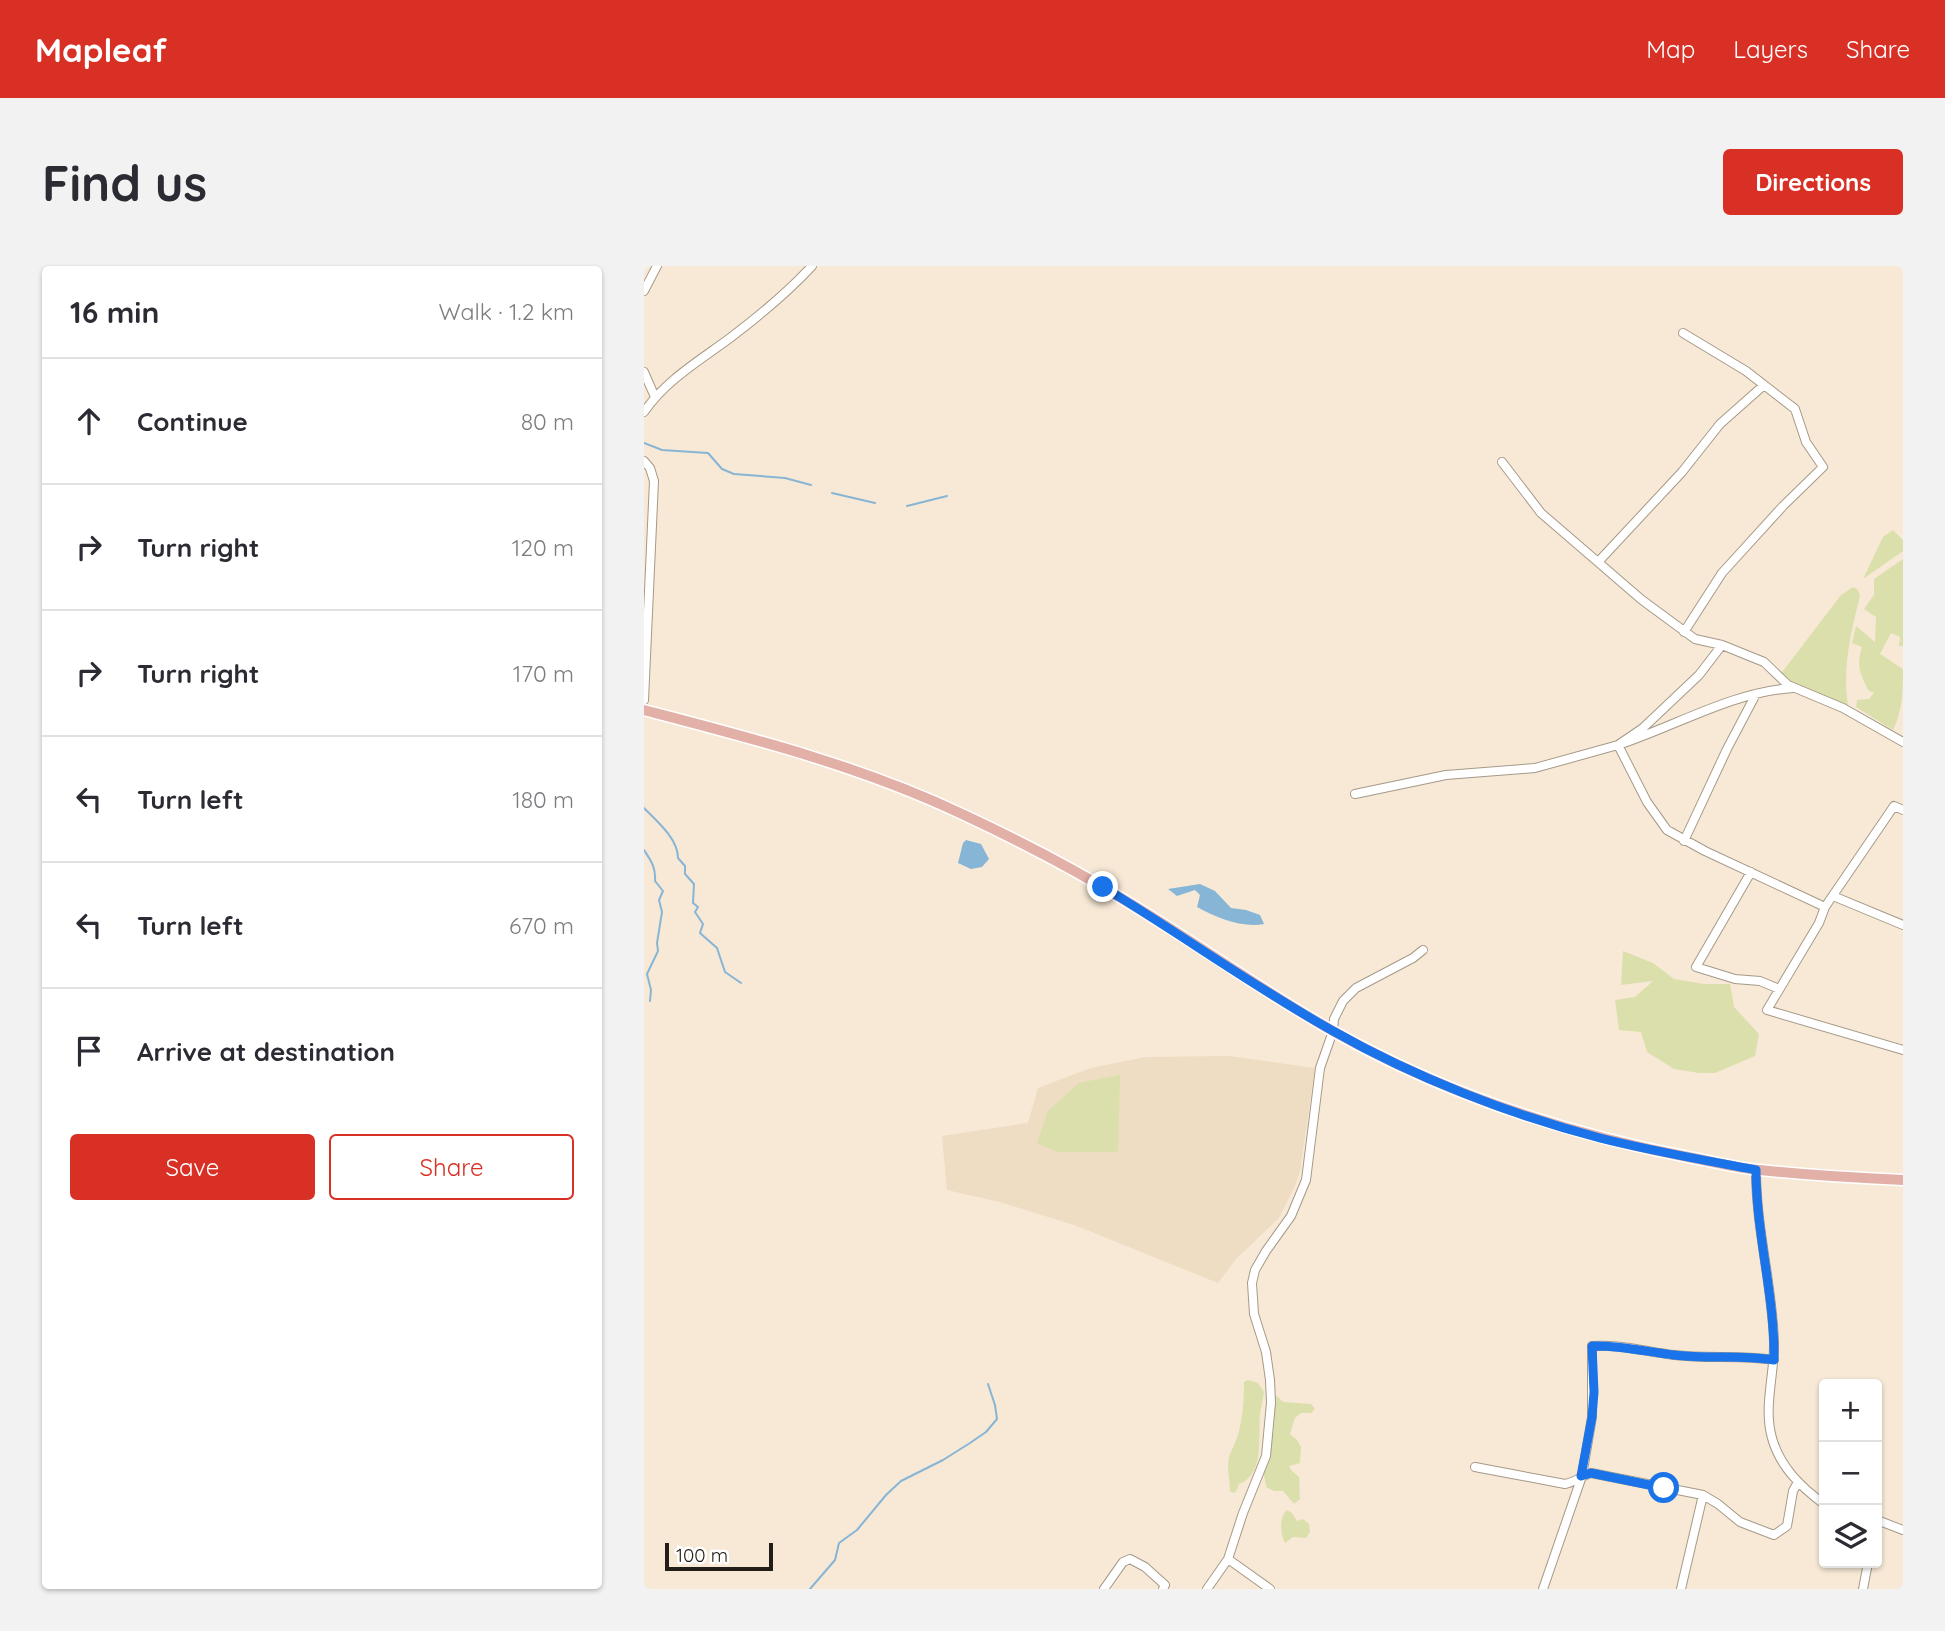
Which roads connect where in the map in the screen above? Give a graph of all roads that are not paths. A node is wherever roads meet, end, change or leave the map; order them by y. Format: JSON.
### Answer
{"nodes":[{"id":1,"x":657,"y":266,"type":"edge"},
{"id":2,"x":812,"y":266,"type":"edge"},
{"id":3,"x":644,"y":291,"type":"edge"},
{"id":4,"x":1683,"y":332,"type":"dead end"},
{"id":5,"x":644,"y":372,"type":"edge"},
{"id":6,"x":1765,"y":385,"type":"junction"},
{"id":7,"x":655,"y":397,"type":"junction"},
{"id":8,"x":644,"y":412,"type":"edge"},
{"id":9,"x":644,"y":461,"type":"edge"},
{"id":10,"x":1502,"y":462,"type":"dead end"},
{"id":11,"x":1599,"y":561,"type":"junction"},
{"id":12,"x":1684,"y":632,"type":"junction"},
{"id":13,"x":1722,"y":645,"type":"junction"},
{"id":14,"x":1796,"y":688,"type":"junction"},
{"id":15,"x":1756,"y":694,"type":"junction"},
{"id":16,"x":644,"y":700,"type":"edge"},
{"id":17,"x":644,"y":710,"type":"edge"},
{"id":18,"x":1903,"y":742,"type":"edge"},
{"id":19,"x":1618,"y":745,"type":"junction"},
{"id":20,"x":1355,"y":794,"type":"dead end"},
{"id":21,"x":1903,"y":810,"type":"edge"},
{"id":22,"x":1684,"y":841,"type":"junction"},
{"id":23,"x":1751,"y":872,"type":"junction"},
{"id":24,"x":1833,"y":896,"type":"junction"},
{"id":25,"x":1825,"y":907,"type":"junction"},
{"id":26,"x":1903,"y":925,"type":"edge"},
{"id":27,"x":1423,"y":950,"type":"dead end"},
{"id":28,"x":1779,"y":989,"type":"junction"},
{"id":29,"x":1333,"y":1031,"type":"junction"},
{"id":30,"x":1903,"y":1050,"type":"edge"},
{"id":31,"x":1756,"y":1170,"type":"junction"},
{"id":32,"x":1903,"y":1180,"type":"edge"},
{"id":33,"x":1774,"y":1360,"type":"junction"},
{"id":34,"x":1475,"y":1467,"type":"dead end"},
{"id":35,"x":1581,"y":1476,"type":"junction"},
{"id":36,"x":1798,"y":1482,"type":"junction"},
{"id":37,"x":1703,"y":1495,"type":"junction"},
{"id":38,"x":1819,"y":1500,"type":"edge"},
{"id":39,"x":1882,"y":1523,"type":"edge"},
{"id":40,"x":1903,"y":1530,"type":"edge"},
{"id":41,"x":1228,"y":1559,"type":"junction"},
{"id":42,"x":1867,"y":1568,"type":"edge"},
{"id":43,"x":1104,"y":1589,"type":"edge"},
{"id":44,"x":1163,"y":1589,"type":"edge"},
{"id":45,"x":1207,"y":1589,"type":"edge"},
{"id":46,"x":1270,"y":1589,"type":"edge"},
{"id":47,"x":1544,"y":1589,"type":"edge"},
{"id":48,"x":1681,"y":1589,"type":"edge"},
{"id":49,"x":1863,"y":1589,"type":"edge"}],
"edges":[{"from":1,"to":3,"type":"street"},
{"from":2,"to":7,"type":"street"},
{"from":4,"to":6,"type":"street"},
{"from":5,"to":7,"type":"street"},
{"from":6,"to":11,"type":"street"},
{"from":6,"to":12,"type":"street"},
{"from":7,"to":8,"type":"street"},
{"from":9,"to":16,"type":"street"},
{"from":10,"to":11,"type":"street"},
{"from":11,"to":12,"type":"street"},
{"from":12,"to":13,"type":"street"},
{"from":13,"to":14,"type":"street"},
{"from":13,"to":19,"type":"street"},
{"from":14,"to":15,"type":"street"},
{"from":14,"to":18,"type":"street"},
{"from":15,"to":19,"type":"street"},
{"from":15,"to":22,"type":"street"},
{"from":17,"to":29,"type":"main road"},
{"from":19,"to":20,"type":"street"},
{"from":19,"to":22,"type":"street"},
{"from":21,"to":24,"type":"street"},
{"from":22,"to":23,"type":"street"},
{"from":23,"to":25,"type":"street"},
{"from":23,"to":28,"type":"street"},
{"from":24,"to":25,"type":"street"},
{"from":24,"to":26,"type":"street"},
{"from":25,"to":28,"type":"street"},
{"from":27,"to":29,"type":"street"},
{"from":28,"to":30,"type":"street"},
{"from":29,"to":31,"type":"main road"},
{"from":29,"to":41,"type":"street"},
{"from":31,"to":32,"type":"main road"},
{"from":31,"to":33,"type":"street"},
{"from":33,"to":35,"type":"street"},
{"from":33,"to":36,"type":"street"},
{"from":34,"to":35,"type":"street"},
{"from":35,"to":37,"type":"street"},
{"from":35,"to":47,"type":"street"},
{"from":36,"to":37,"type":"street"},
{"from":36,"to":38,"type":"street"},
{"from":37,"to":48,"type":"street"},
{"from":39,"to":40,"type":"street"},
{"from":41,"to":45,"type":"street"},
{"from":41,"to":46,"type":"street"},
{"from":42,"to":49,"type":"street"},
{"from":43,"to":44,"type":"street"}]}
